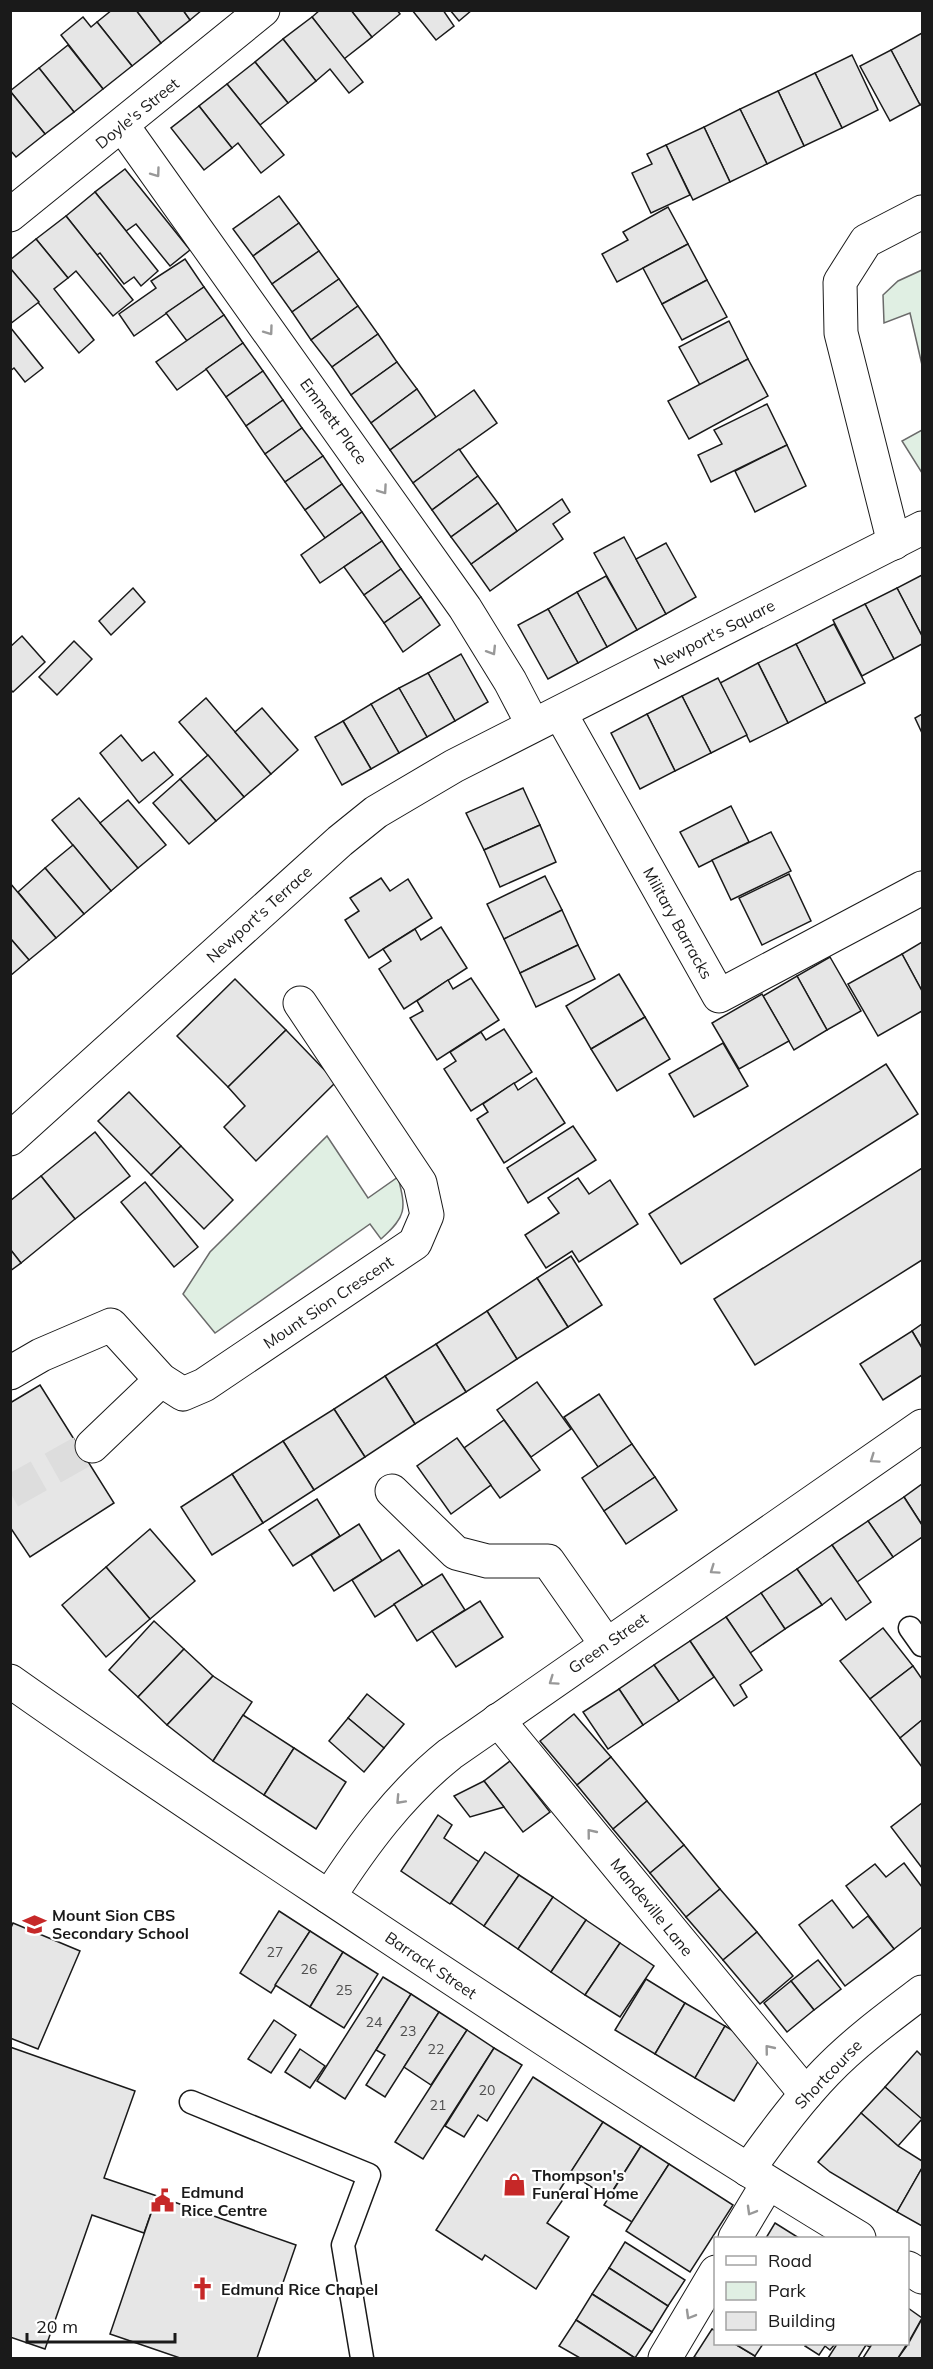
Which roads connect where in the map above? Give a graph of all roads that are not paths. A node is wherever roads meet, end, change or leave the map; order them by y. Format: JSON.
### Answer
{"nodes":[{"id":1,"x":263,"y":10,"type":"edge"},
{"id":2,"x":122,"y":125,"type":"junction"},
{"id":3,"x":922,"y":212,"type":"edge"},
{"id":4,"x":10,"y":215,"type":"edge"},
{"id":5,"x":908,"y":535,"type":"edge"},
{"id":6,"x":547,"y":719,"type":"junction"},
{"id":7,"x":922,"y":888,"type":"edge"},
{"id":8,"x":300,"y":1003,"type":"dead end"},
{"id":9,"x":10,"y":1139,"type":"edge"},
{"id":10,"x":10,"y":1373,"type":"edge"},
{"id":11,"x":161,"y":1380,"type":"junction"},
{"id":12,"x":922,"y":1426,"type":"edge"},
{"id":13,"x":92,"y":1446,"type":"tunnel mouth"},
{"id":14,"x":392,"y":1491,"type":"dead end"},
{"id":15,"x":606,"y":1644,"type":"junction"},
{"id":16,"x":10,"y":1681,"type":"edge"},
{"id":17,"x":498,"y":1720,"type":"junction"},
{"id":18,"x":329,"y":1897,"type":"junction"},
{"id":19,"x":922,"y":1992,"type":"edge"},
{"id":20,"x":806,"y":2094,"type":"junction"},
{"id":21,"x":191,"y":2102,"type":"dead end"},
{"id":22,"x":758,"y":2176,"type":"junction"},
{"id":23,"x":735,"y":2237,"type":"edge"},
{"id":24,"x":857,"y":2237,"type":"edge"},
{"id":25,"x":909,"y":2269,"type":"edge"},
{"id":26,"x":714,"y":2275,"type":"edge"},
{"id":27,"x":922,"y":2277,"type":"edge"},
{"id":28,"x":362,"y":2358,"type":"edge"},
{"id":29,"x":665,"y":2358,"type":"edge"}],
"edges":[{"from":1,"to":2,"type":"street","name":"Doyle's Street"},
{"from":2,"to":4,"type":"street","name":"Doyle's Street"},
{"from":2,"to":6,"type":"street","name":"Emmett Place","one_way":true},
{"from":3,"to":5,"type":"street","name":"Newport's Square"},
{"from":5,"to":6,"type":"street","name":"Newport's Square"},
{"from":6,"to":7,"type":"street","name":"Military Barracks"},
{"from":6,"to":9,"type":"street","name":"Newport's Terrace"},
{"from":8,"to":11,"type":"street","name":"Mount Sion Crescent"},
{"from":10,"to":11,"type":"street","name":"Mount Sion Crescent"},
{"from":11,"to":13,"type":"street"},
{"from":12,"to":15,"type":"street","name":"Green Street","one_way":true},
{"from":14,"to":15,"type":"street"},
{"from":15,"to":17,"type":"street","name":"Green Street","one_way":true},
{"from":16,"to":18,"type":"street","name":"Barrack Street"},
{"from":17,"to":18,"type":"street","name":"Green Street","one_way":true},
{"from":20,"to":17,"type":"street","name":"Mandeville Lane","one_way":true},
{"from":18,"to":22,"type":"street","name":"Barrack Street"},
{"from":19,"to":20,"type":"street","name":"Shortcourse"},
{"from":20,"to":22,"type":"street","name":"Shortcourse"},
{"from":21,"to":28,"type":"lane"},
{"from":22,"to":23,"type":"street","name":"Shortcourse","one_way":true},
{"from":22,"to":24,"type":"street","name":"Barrack Street"},
{"from":25,"to":27,"type":"street"},
{"from":26,"to":29,"type":"street","one_way":true}]}
